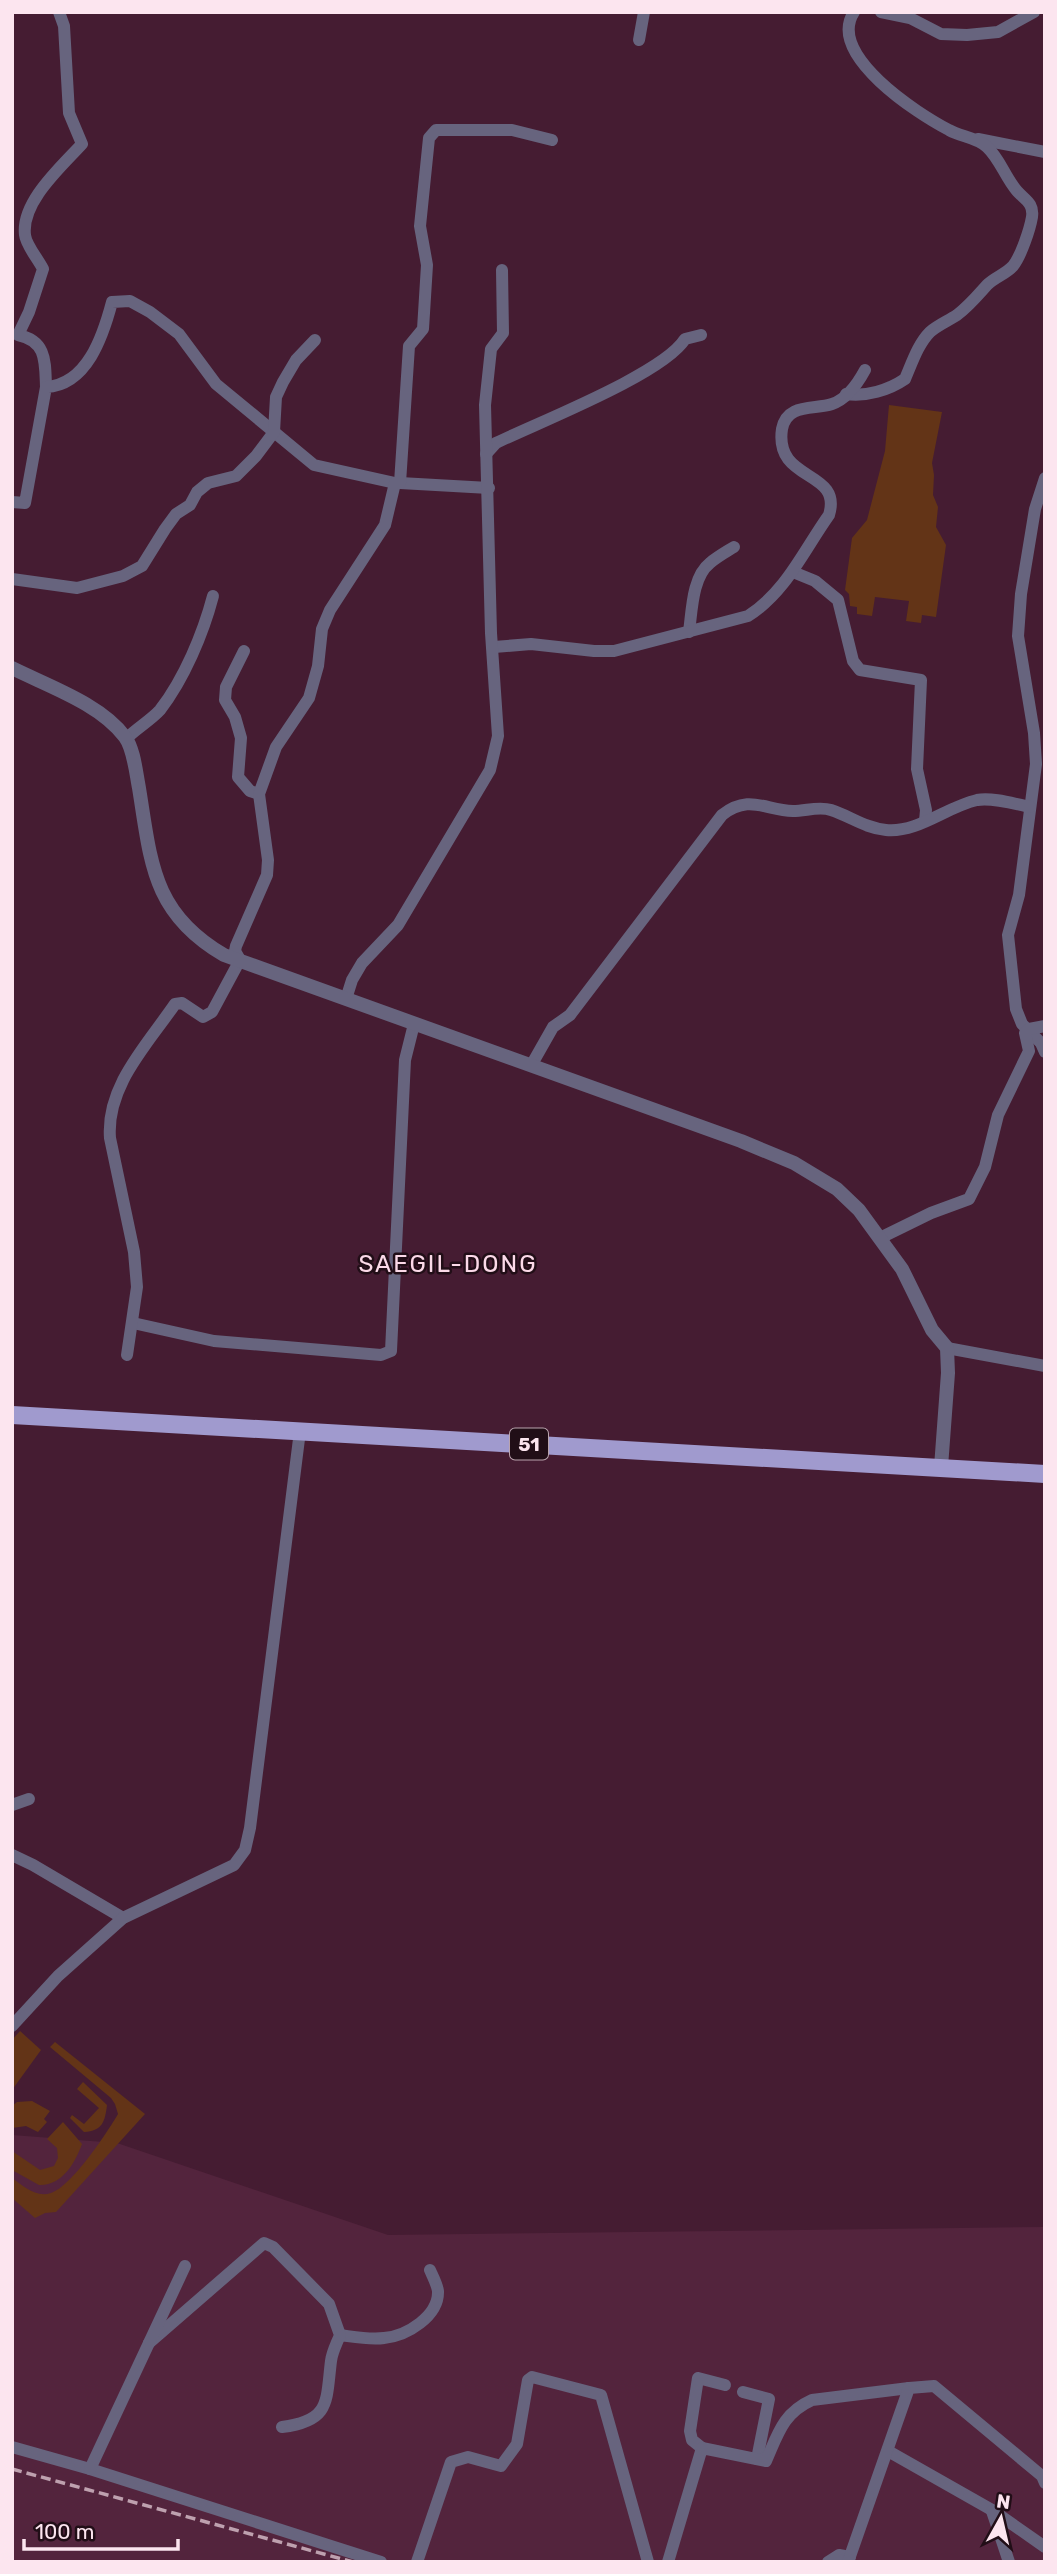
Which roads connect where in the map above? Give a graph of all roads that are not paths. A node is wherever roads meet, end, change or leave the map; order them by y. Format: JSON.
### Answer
{"nodes":[{"id":1,"x":59,"y":12,"type":"edge"},
{"id":2,"x":644,"y":12,"type":"edge"},
{"id":3,"x":854,"y":12,"type":"edge"},
{"id":4,"x":881,"y":12,"type":"edge"},
{"id":5,"x":1034,"y":12,"type":"edge"},
{"id":6,"x":639,"y":40,"type":"dead end"},
{"id":7,"x":974,"y":138,"type":"junction"},
{"id":8,"x":552,"y":140,"type":"dead end"},
{"id":9,"x":1045,"y":152,"type":"edge"},
{"id":10,"x":502,"y":270,"type":"dead end"},
{"id":11,"x":701,"y":335,"type":"dead end"},
{"id":12,"x":15,"y":337,"type":"edge"},
{"id":13,"x":315,"y":340,"type":"dead end"},
{"id":14,"x":865,"y":370,"type":"dead end"},
{"id":15,"x":46,"y":387,"type":"junction"},
{"id":16,"x":846,"y":394,"type":"junction"},
{"id":17,"x":274,"y":432,"type":"junction"},
{"id":18,"x":486,"y":454,"type":"junction"},
{"id":19,"x":1045,"y":478,"type":"edge"},
{"id":20,"x":398,"y":484,"type":"junction"},
{"id":21,"x":489,"y":488,"type":"junction"},
{"id":22,"x":12,"y":502,"type":"edge"},
{"id":23,"x":734,"y":547,"type":"dead end"},
{"id":24,"x":793,"y":572,"type":"junction"},
{"id":25,"x":12,"y":579,"type":"edge"},
{"id":26,"x":213,"y":596,"type":"dead end"},
{"id":27,"x":690,"y":632,"type":"junction"},
{"id":28,"x":494,"y":647,"type":"junction"},
{"id":29,"x":244,"y":651,"type":"dead end"},
{"id":30,"x":12,"y":668,"type":"edge"},
{"id":31,"x":127,"y":738,"type":"junction"},
{"id":32,"x":259,"y":794,"type":"junction"},
{"id":33,"x":1036,"y":799,"type":"edge"},
{"id":34,"x":925,"y":821,"type":"junction"},
{"id":35,"x":240,"y":960,"type":"junction"},
{"id":36,"x":346,"y":999,"type":"junction"},
{"id":37,"x":414,"y":1024,"type":"junction"},
{"id":38,"x":1045,"y":1026,"type":"edge"},
{"id":39,"x":1029,"y":1029,"type":"junction"},
{"id":40,"x":1045,"y":1052,"type":"edge"},
{"id":41,"x":532,"y":1064,"type":"junction"},
{"id":42,"x":880,"y":1238,"type":"junction"},
{"id":43,"x":133,"y":1323,"type":"junction"},
{"id":44,"x":947,"y":1348,"type":"junction"},
{"id":45,"x":127,"y":1355,"type":"dead end"},
{"id":46,"x":1045,"y":1366,"type":"edge"},
{"id":47,"x":12,"y":1415,"type":"edge"},
{"id":48,"x":300,"y":1431,"type":"junction"},
{"id":49,"x":941,"y":1467,"type":"junction"},
{"id":50,"x":1045,"y":1474,"type":"edge"},
{"id":51,"x":29,"y":1800,"type":"dead end"},
{"id":52,"x":12,"y":1805,"type":"edge"},
{"id":53,"x":12,"y":1856,"type":"edge"},
{"id":54,"x":19,"y":1862,"type":"edge"},
{"id":55,"x":123,"y":1918,"type":"junction"},
{"id":56,"x":12,"y":2026,"type":"edge"},
{"id":57,"x":185,"y":2266,"type":"dead end"},
{"id":58,"x":430,"y":2270,"type":"dead end"},
{"id":59,"x":340,"y":2335,"type":"junction"},
{"id":60,"x":149,"y":2343,"type":"junction"},
{"id":61,"x":725,"y":2385,"type":"dead end"},
{"id":62,"x":909,"y":2388,"type":"junction"},
{"id":63,"x":743,"y":2392,"type":"dead end"},
{"id":64,"x":282,"y":2427,"type":"dead end"},
{"id":65,"x":12,"y":2447,"type":"edge"},
{"id":66,"x":702,"y":2448,"type":"junction"},
{"id":67,"x":888,"y":2451,"type":"junction"},
{"id":68,"x":757,"y":2459,"type":"junction"},
{"id":69,"x":90,"y":2469,"type":"junction"},
{"id":70,"x":1045,"y":2483,"type":"edge"},
{"id":71,"x":992,"y":2510,"type":"junction"},
{"id":72,"x":1045,"y":2547,"type":"edge"},
{"id":73,"x":849,"y":2559,"type":"edge"},
{"id":74,"x":381,"y":2562,"type":"edge"},
{"id":75,"x":416,"y":2562,"type":"edge"},
{"id":76,"x":648,"y":2562,"type":"edge"},
{"id":77,"x":668,"y":2562,"type":"edge"},
{"id":78,"x":828,"y":2562,"type":"edge"},
{"id":79,"x":1009,"y":2562,"type":"edge"}],
"edges":[{"from":1,"to":12,"type":"street"},
{"from":2,"to":6,"type":"street"},
{"from":3,"to":7,"type":"street"},
{"from":4,"to":5,"type":"street"},
{"from":7,"to":9,"type":"street"},
{"from":7,"to":16,"type":"street"},
{"from":8,"to":20,"type":"street"},
{"from":10,"to":18,"type":"street"},
{"from":11,"to":18,"type":"street"},
{"from":12,"to":15,"type":"street"},
{"from":13,"to":17,"type":"street"},
{"from":14,"to":16,"type":"street"},
{"from":15,"to":17,"type":"street"},
{"from":15,"to":22,"type":"street"},
{"from":16,"to":24,"type":"street"},
{"from":17,"to":20,"type":"street"},
{"from":17,"to":25,"type":"street"},
{"from":18,"to":21,"type":"street"},
{"from":19,"to":33,"type":"street"},
{"from":20,"to":21,"type":"street"},
{"from":20,"to":32,"type":"street"},
{"from":21,"to":28,"type":"street"},
{"from":23,"to":27,"type":"street"},
{"from":24,"to":27,"type":"street"},
{"from":24,"to":34,"type":"street"},
{"from":26,"to":31,"type":"street"},
{"from":27,"to":28,"type":"street"},
{"from":28,"to":36,"type":"street"},
{"from":29,"to":32,"type":"street"},
{"from":30,"to":31,"type":"street"},
{"from":31,"to":35,"type":"street"},
{"from":32,"to":35,"type":"street"},
{"from":33,"to":34,"type":"street"},
{"from":33,"to":39,"type":"street"},
{"from":34,"to":41,"type":"street"},
{"from":35,"to":36,"type":"street"},
{"from":35,"to":43,"type":"street"},
{"from":36,"to":37,"type":"street"},
{"from":37,"to":41,"type":"street"},
{"from":37,"to":43,"type":"street"},
{"from":38,"to":39,"type":"street"},
{"from":39,"to":40,"type":"street"},
{"from":39,"to":42,"type":"street"},
{"from":41,"to":42,"type":"street"},
{"from":42,"to":44,"type":"street"},
{"from":43,"to":45,"type":"street"},
{"from":44,"to":46,"type":"street"},
{"from":44,"to":49,"type":"street"},
{"from":47,"to":48,"type":"main road","number":"51"},
{"from":48,"to":49,"type":"main road","number":"51"},
{"from":48,"to":55,"type":"street"},
{"from":49,"to":50,"type":"main road","number":"51"},
{"from":51,"to":52,"type":"street"},
{"from":53,"to":54,"type":"street"},
{"from":54,"to":55,"type":"street"},
{"from":55,"to":56,"type":"street"},
{"from":57,"to":60,"type":"street"},
{"from":58,"to":59,"type":"street"},
{"from":59,"to":60,"type":"street"},
{"from":59,"to":64,"type":"street"},
{"from":60,"to":69,"type":"street"},
{"from":61,"to":66,"type":"street"},
{"from":62,"to":67,"type":"street"},
{"from":62,"to":68,"type":"street"},
{"from":62,"to":70,"type":"street"},
{"from":63,"to":68,"type":"street"},
{"from":65,"to":69,"type":"street"},
{"from":66,"to":68,"type":"street"},
{"from":66,"to":77,"type":"street"},
{"from":67,"to":71,"type":"street"},
{"from":67,"to":73,"type":"street"},
{"from":69,"to":74,"type":"street"},
{"from":71,"to":72,"type":"street"},
{"from":71,"to":79,"type":"street"},
{"from":73,"to":78,"type":"street"},
{"from":75,"to":76,"type":"street"}]}
